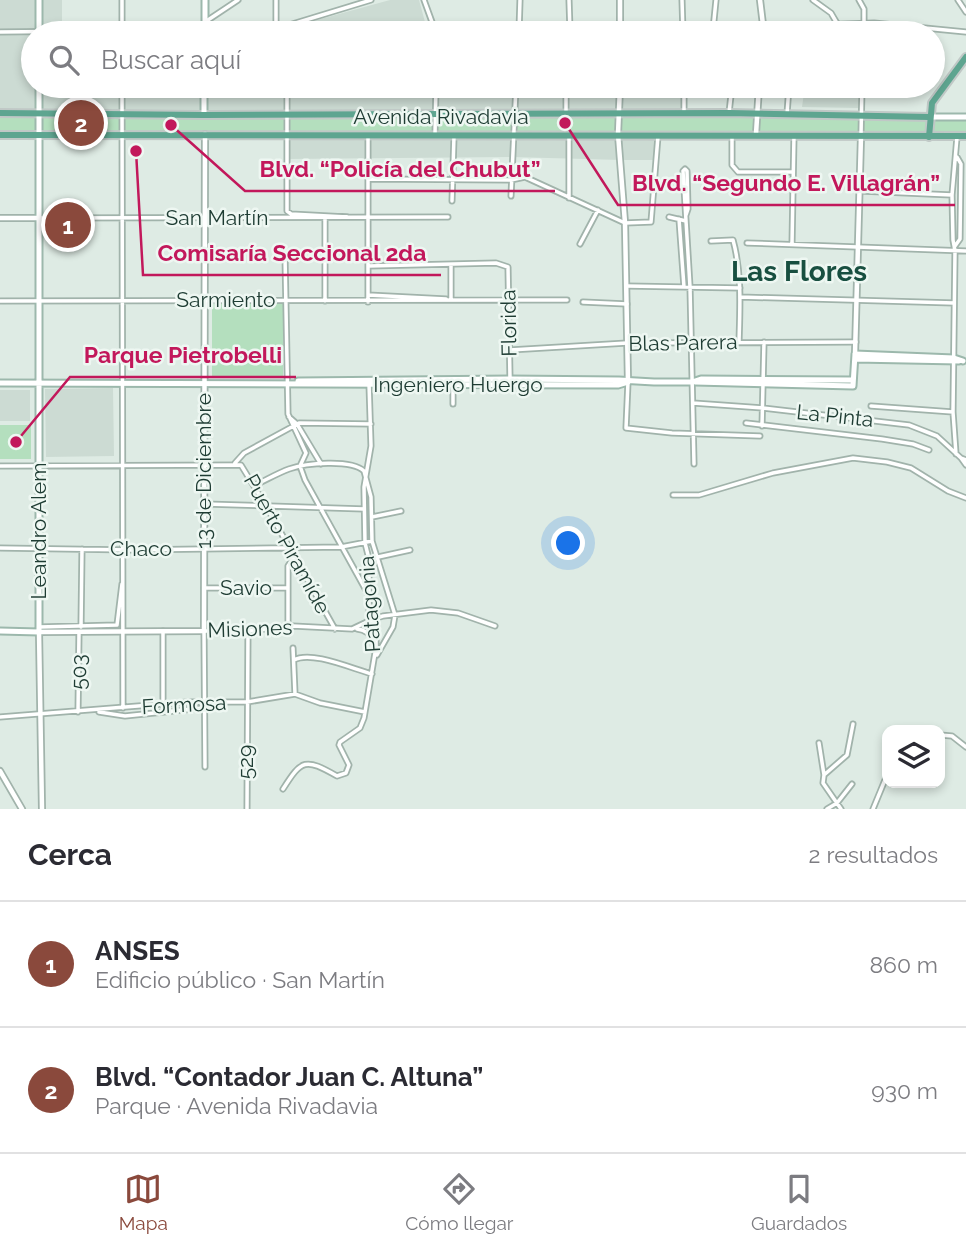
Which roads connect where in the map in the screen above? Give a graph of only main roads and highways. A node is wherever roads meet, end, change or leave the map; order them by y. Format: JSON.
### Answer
{"nodes":[{"id":1,"x":39,"y":0,"type":"edge"},
{"id":2,"x":205,"y":0,"type":"edge"},
{"id":3,"x":39,"y":21,"type":"edge"},
{"id":4,"x":205,"y":21,"type":"edge"},
{"id":5,"x":966,"y":57,"type":"edge"},
{"id":6,"x":945,"y":85,"type":"edge"},
{"id":7,"x":38,"y":98,"type":"edge"},
{"id":8,"x":204,"y":98,"type":"edge"},
{"id":9,"x":936,"y":98,"type":"edge"},
{"id":10,"x":0,"y":113,"type":"edge"},
{"id":11,"x":38,"y":113,"type":"junction"},
{"id":12,"x":204,"y":115,"type":"junction"},
{"id":13,"x":929,"y":117,"type":"junction"},
{"id":14,"x":966,"y":117,"type":"edge"},
{"id":15,"x":38,"y":134,"type":"junction"},
{"id":16,"x":0,"y":135,"type":"edge"},
{"id":17,"x":929,"y":137,"type":"junction"},
{"id":18,"x":963,"y":137,"type":"edge"},
{"id":19,"x":964,"y":360,"type":"edge"},
{"id":20,"x":628,"y":382,"type":"junction"},
{"id":21,"x":0,"y":383,"type":"edge"},
{"id":22,"x":288,"y":383,"type":"junction"},
{"id":23,"x":39,"y":384,"type":"junction"},
{"id":24,"x":39,"y":629,"type":"joint"},
{"id":25,"x":0,"y":631,"type":"edge"}],
"edges":[{"from":1,"to":3,"type":"main road"},
{"from":2,"to":4,"type":"main road"},
{"from":5,"to":6,"type":"main road"},
{"from":7,"to":11,"type":"main road","name":"Leandro Alem"},
{"from":8,"to":12,"type":"main road"},
{"from":9,"to":13,"type":"main road"},
{"from":10,"to":11,"type":"main road","name":"Avenida Rivadavia"},
{"from":11,"to":12,"type":"main road","name":"Avenida Rivadavia"},
{"from":11,"to":15,"type":"main road","name":"Leandro Alem"},
{"from":12,"to":13,"type":"main road","name":"Avenida Rivadavia"},
{"from":13,"to":14,"type":"main road","name":"Avenida Rivadavia"},
{"from":13,"to":17,"type":"main road"},
{"from":15,"to":16,"type":"main road","name":"Avenida Rivadavia"},
{"from":15,"to":17,"type":"main road","name":"Avenida Rivadavia"},
{"from":15,"to":23,"type":"main road","name":"Leandro Alem"},
{"from":17,"to":18,"type":"main road","name":"Avenida Rivadavia"},
{"from":19,"to":20,"type":"main road","name":"Ingeniero Huergo"},
{"from":20,"to":22,"type":"main road","name":"Ingeniero Huergo"},
{"from":20,"to":22,"type":"main road","name":"Ingeniero Huergo"},
{"from":21,"to":23,"type":"main road","name":"Ingeniero Huergo"},
{"from":22,"to":23,"type":"main road","name":"Ingeniero Huergo"},
{"from":23,"to":24,"type":"main road","name":"Leandro Alem"},
{"from":24,"to":25,"type":"main road","name":"Misiones"}]}
